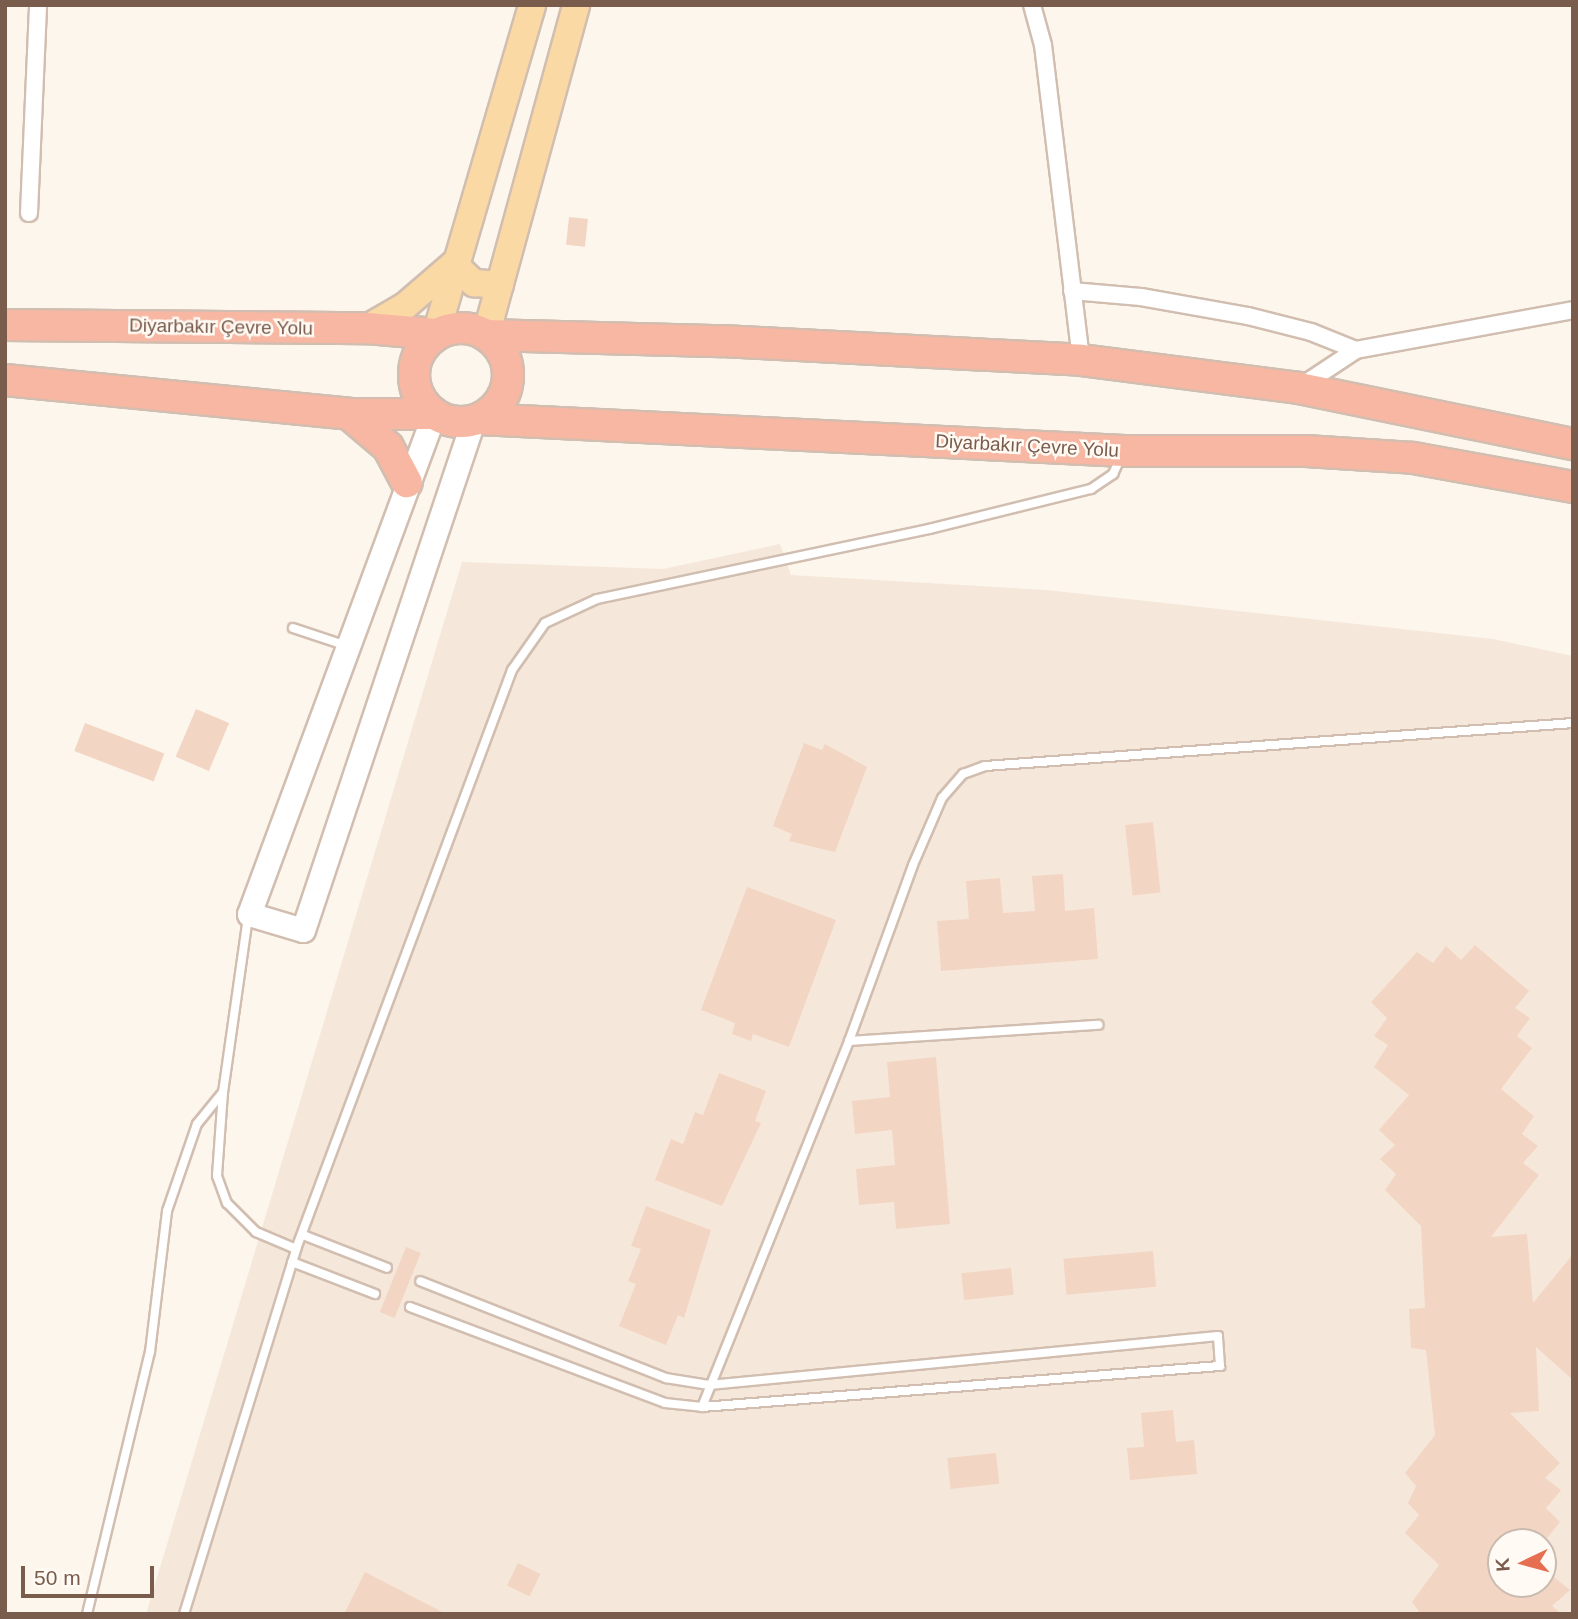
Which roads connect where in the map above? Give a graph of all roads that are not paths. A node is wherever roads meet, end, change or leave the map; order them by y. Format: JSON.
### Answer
{"nodes":[{"id":1,"x":38,"y":5,"type":"edge"},
{"id":2,"x":532,"y":5,"type":"edge"},
{"id":3,"x":576,"y":5,"type":"edge"},
{"id":4,"x":1032,"y":5,"type":"edge"},
{"id":5,"x":29,"y":213,"type":"dead end"},
{"id":6,"x":454,"y":264,"type":"junction"},
{"id":7,"x":500,"y":285,"type":"junction"},
{"id":8,"x":1072,"y":291,"type":"junction"},
{"id":9,"x":1573,"y":310,"type":"edge"},
{"id":10,"x":5,"y":325,"type":"edge"},
{"id":11,"x":366,"y":328,"type":"junction"},
{"id":12,"x":436,"y":334,"type":"junction"},
{"id":13,"x":486,"y":335,"type":"junction"},
{"id":14,"x":1356,"y":350,"type":"junction"},
{"id":15,"x":1081,"y":360,"type":"junction"},
{"id":16,"x":5,"y":380,"type":"edge"},
{"id":17,"x":1298,"y":388,"type":"junction"},
{"id":18,"x":349,"y":414,"type":"junction"},
{"id":19,"x":434,"y":414,"type":"junction"},
{"id":20,"x":476,"y":420,"type":"junction"},
{"id":21,"x":1573,"y":444,"type":"edge"},
{"id":22,"x":1124,"y":451,"type":"junction"},
{"id":23,"x":407,"y":482,"type":"junction"},
{"id":24,"x":1573,"y":486,"type":"edge"},
{"id":25,"x":293,"y":628,"type":"dead end"},
{"id":26,"x":350,"y":647,"type":"junction"},
{"id":27,"x":1573,"y":723,"type":"edge"},
{"id":28,"x":249,"y":914,"type":"junction"},
{"id":29,"x":1098,"y":1025,"type":"dead end"},
{"id":30,"x":849,"y":1041,"type":"junction"},
{"id":31,"x":223,"y":1092,"type":"junction"},
{"id":32,"x":303,"y":1235,"type":"junction"},
{"id":33,"x":296,"y":1249,"type":"junction"},
{"id":34,"x":292,"y":1262,"type":"junction"},
{"id":35,"x":387,"y":1268,"type":"dead end"},
{"id":36,"x":420,"y":1281,"type":"dead end"},
{"id":37,"x":375,"y":1294,"type":"dead end"},
{"id":38,"x":410,"y":1307,"type":"dead end"},
{"id":39,"x":709,"y":1385,"type":"junction"},
{"id":40,"x":702,"y":1407,"type":"junction"},
{"id":41,"x":87,"y":1614,"type":"edge"},
{"id":42,"x":184,"y":1614,"type":"edge"}],
"edges":[{"from":1,"to":5,"type":"street"},
{"from":2,"to":6,"type":"main road"},
{"from":3,"to":7,"type":"main road"},
{"from":4,"to":8,"type":"street"},
{"from":6,"to":7,"type":"main road"},
{"from":6,"to":11,"type":"main road"},
{"from":6,"to":12,"type":"main road"},
{"from":7,"to":13,"type":"main road"},
{"from":8,"to":14,"type":"street"},
{"from":8,"to":15,"type":"street"},
{"from":9,"to":14,"type":"street"},
{"from":10,"to":11,"type":"highway","name":"Diyarbakır Çevre Yolu"},
{"from":11,"to":12,"type":"highway","name":"Diyarbakır Çevre Yolu"},
{"from":12,"to":13,"type":"highway"},
{"from":12,"to":19,"type":"highway"},
{"from":13,"to":15,"type":"highway"},
{"from":13,"to":20,"type":"highway"},
{"from":14,"to":17,"type":"street"},
{"from":15,"to":17,"type":"highway"},
{"from":16,"to":18,"type":"highway"},
{"from":17,"to":21,"type":"highway"},
{"from":18,"to":19,"type":"highway"},
{"from":18,"to":23,"type":"highway"},
{"from":19,"to":20,"type":"highway"},
{"from":19,"to":23,"type":"main road"},
{"from":20,"to":22,"type":"highway","name":"Diyarbakır Çevre Yolu"},
{"from":20,"to":28,"type":"main road"},
{"from":22,"to":24,"type":"highway","name":"Diyarbakır Çevre Yolu"},
{"from":22,"to":32,"type":"lane"},
{"from":23,"to":26,"type":"main road"},
{"from":25,"to":26,"type":"lane"},
{"from":26,"to":28,"type":"main road"},
{"from":27,"to":30,"type":"lane"},
{"from":28,"to":31,"type":"lane"},
{"from":29,"to":30,"type":"lane"},
{"from":30,"to":39,"type":"lane"},
{"from":31,"to":33,"type":"lane"},
{"from":31,"to":41,"type":"lane"},
{"from":32,"to":33,"type":"lane"},
{"from":32,"to":35,"type":"lane"},
{"from":33,"to":34,"type":"lane"},
{"from":34,"to":37,"type":"lane"},
{"from":34,"to":42,"type":"lane"},
{"from":36,"to":39,"type":"lane"},
{"from":38,"to":40,"type":"lane"},
{"from":39,"to":40,"type":"lane"},
{"from":39,"to":40,"type":"lane"}]}
